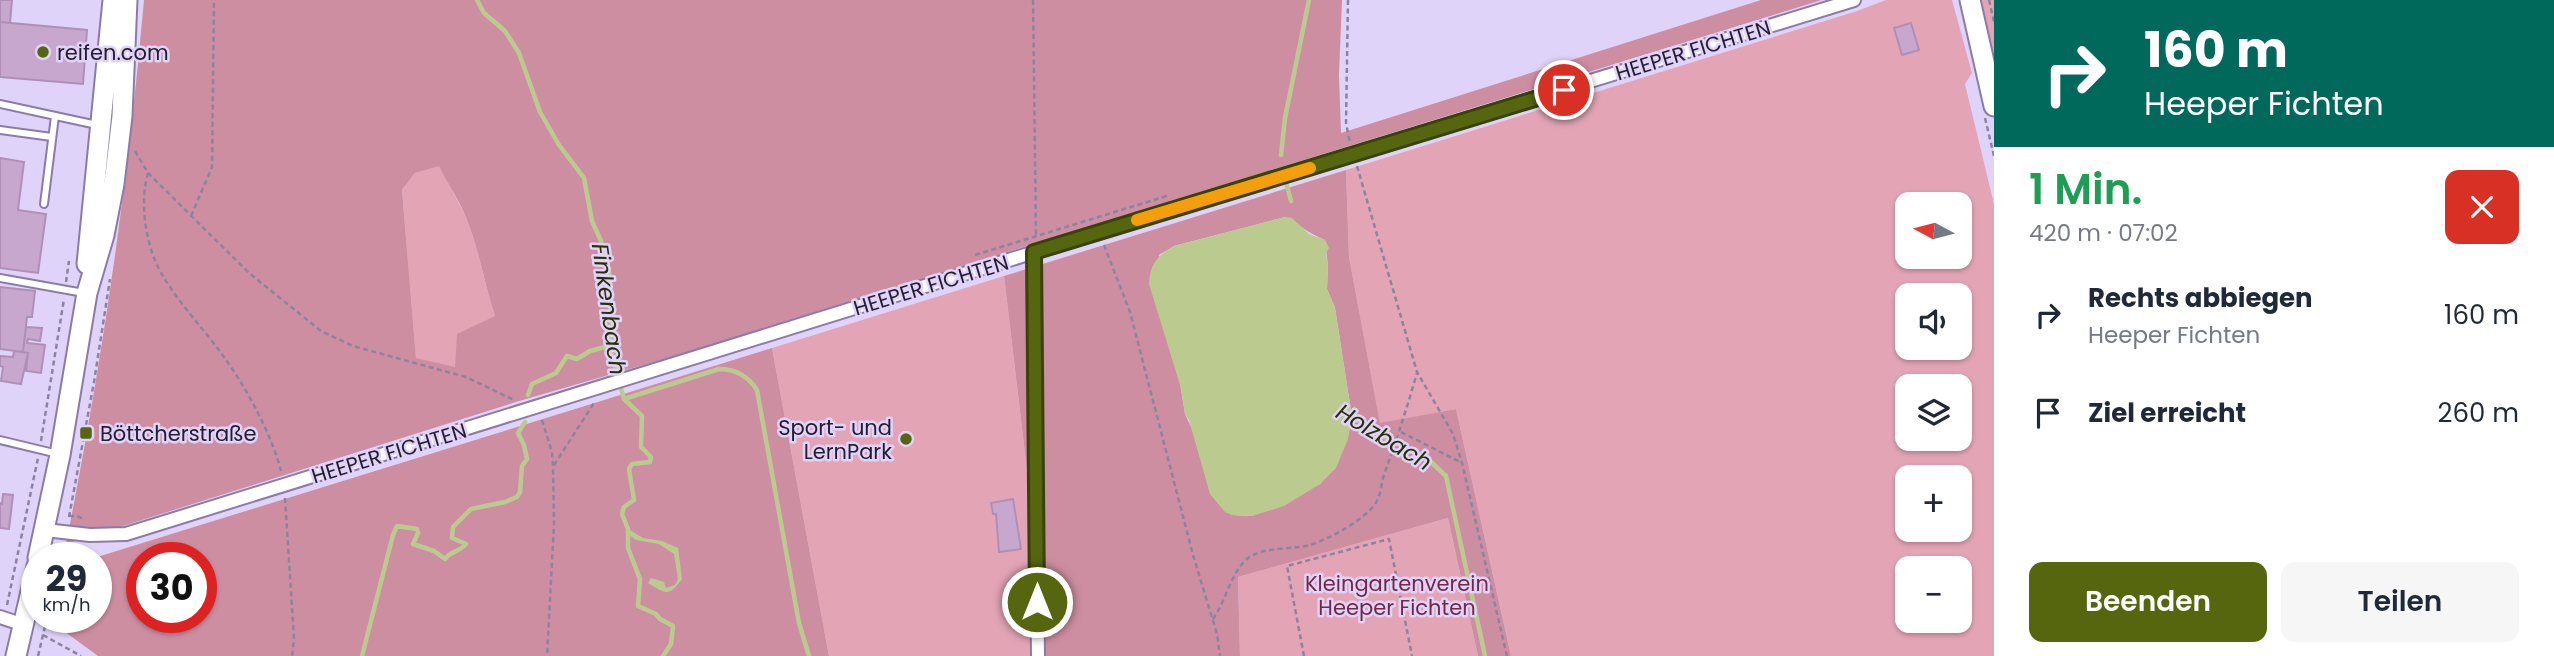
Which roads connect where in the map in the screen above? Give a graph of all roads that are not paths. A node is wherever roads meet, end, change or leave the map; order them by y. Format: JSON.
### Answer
{"nodes":[{"id":1,"x":113,"y":0,"type":"edge"},
{"id":2,"x":127,"y":0,"type":"edge"},
{"id":3,"x":1854,"y":0,"type":"edge"},
{"id":4,"x":1970,"y":0,"type":"edge"},
{"id":5,"x":0,"y":104,"type":"edge"},
{"id":6,"x":1994,"y":106,"type":"edge"},
{"id":7,"x":55,"y":116,"type":"junction"},
{"id":8,"x":101,"y":126,"type":"junction"},
{"id":9,"x":0,"y":130,"type":"edge"},
{"id":10,"x":52,"y":137,"type":"junction"},
{"id":11,"x":44,"y":204,"type":"dead end"},
{"id":12,"x":1034,"y":252,"type":"junction"},
{"id":13,"x":0,"y":278,"type":"edge"},
{"id":14,"x":87,"y":293,"type":"junction"},
{"id":15,"x":0,"y":440,"type":"edge"},
{"id":16,"x":60,"y":455,"type":"junction"},
{"id":17,"x":45,"y":530,"type":"junction"},
{"id":18,"x":42,"y":542,"type":"edge"},
{"id":19,"x":2,"y":618,"type":"edge"},
{"id":20,"x":21,"y":624,"type":"edge"},
{"id":21,"x":22,"y":633,"type":"edge"},
{"id":22,"x":16,"y":656,"type":"edge"},
{"id":23,"x":1038,"y":656,"type":"edge"}],
"edges":[{"from":1,"to":8,"type":"street"},
{"from":2,"to":14,"type":"street"},
{"from":3,"to":12,"type":"street","name":"HEEPER FICHTEN"},
{"from":4,"to":6,"type":"street"},
{"from":5,"to":7,"type":"lane"},
{"from":7,"to":8,"type":"lane"},
{"from":7,"to":10,"type":"lane"},
{"from":8,"to":14,"type":"street"},
{"from":9,"to":10,"type":"lane"},
{"from":10,"to":11,"type":"lane"},
{"from":12,"to":17,"type":"street","name":"HEEPER FICHTEN"},
{"from":12,"to":23,"type":"street"},
{"from":13,"to":14,"type":"lane"},
{"from":14,"to":16,"type":"street"},
{"from":15,"to":16,"type":"lane"},
{"from":16,"to":17,"type":"street"},
{"from":17,"to":18,"type":"street"},
{"from":19,"to":20,"type":"street"},
{"from":21,"to":22,"type":"street"}]}
